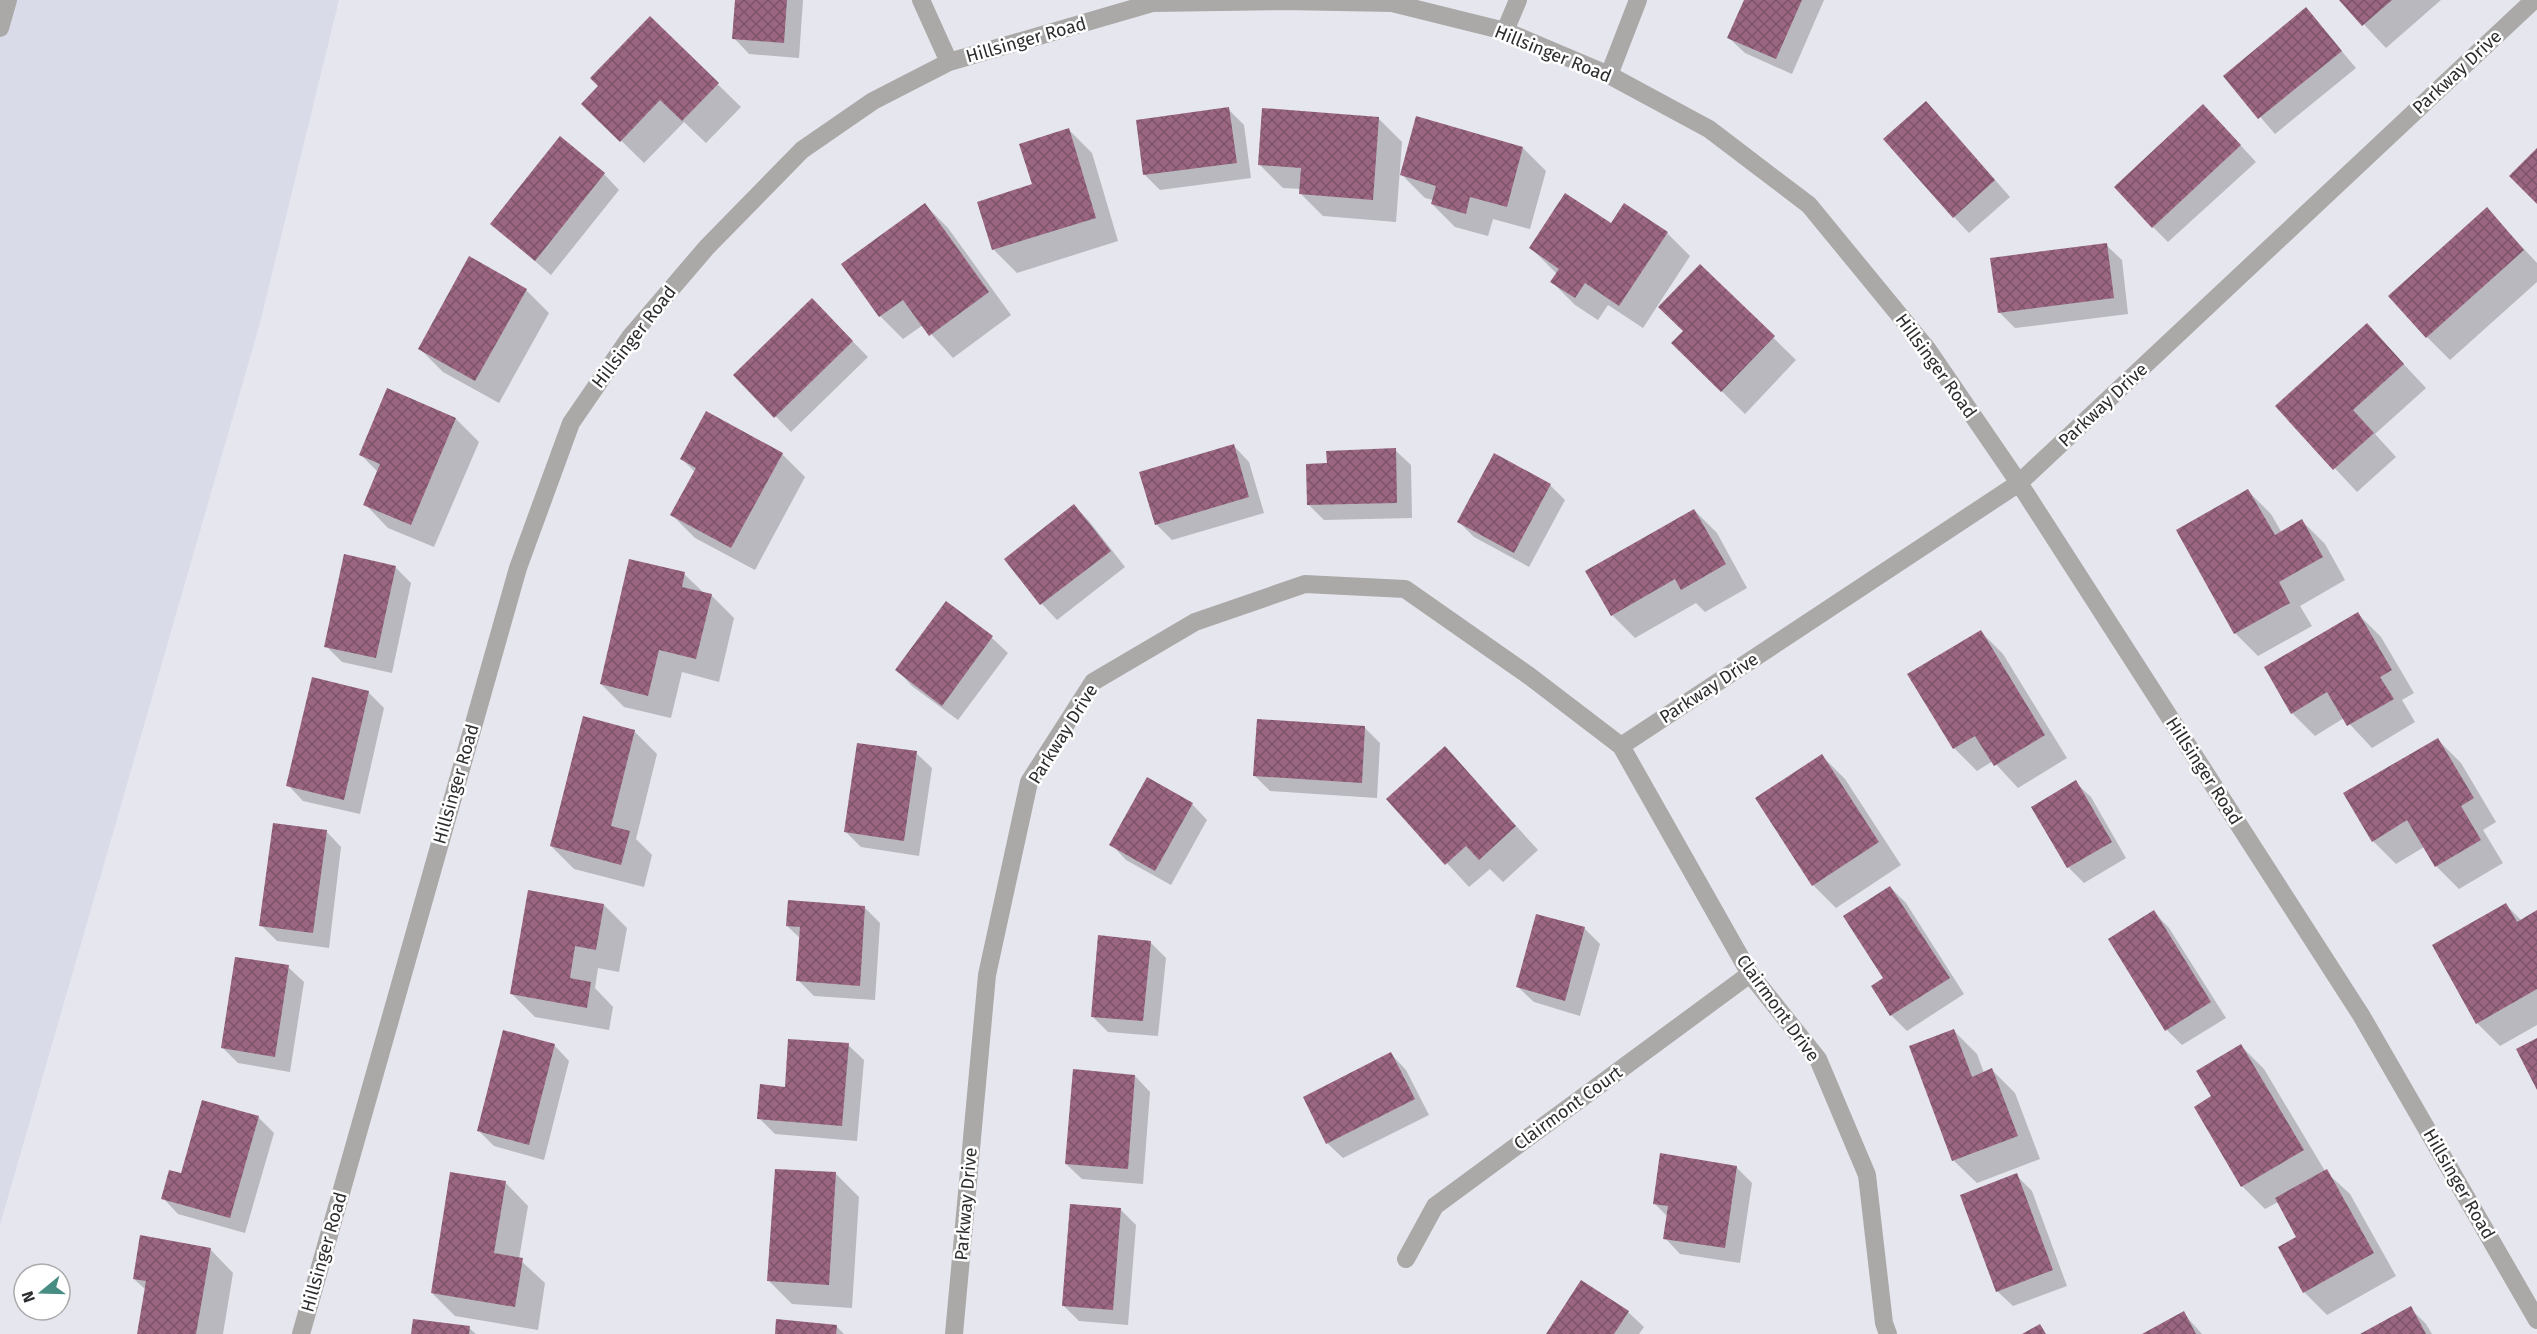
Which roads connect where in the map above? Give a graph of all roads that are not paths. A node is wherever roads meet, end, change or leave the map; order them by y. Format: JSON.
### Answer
{"nodes":[{"id":1,"x":8,"y":0,"type":"edge"},
{"id":2,"x":921,"y":0,"type":"edge"},
{"id":3,"x":1518,"y":0,"type":"edge"},
{"id":4,"x":1638,"y":0,"type":"edge"},
{"id":5,"x":2534,"y":0,"type":"edge"},
{"id":6,"x":0,"y":28,"type":"edge"},
{"id":7,"x":1505,"y":31,"type":"junction"},
{"id":8,"x":949,"y":62,"type":"junction"},
{"id":9,"x":1609,"y":75,"type":"junction"},
{"id":10,"x":2019,"y":483,"type":"junction"},
{"id":11,"x":1528,"y":675,"type":"joint"},
{"id":12,"x":1621,"y":746,"type":"junction"},
{"id":13,"x":1750,"y":974,"type":"junction"},
{"id":14,"x":1406,"y":1259,"type":"dead end"},
{"id":15,"x":2537,"y":1320,"type":"edge"},
{"id":16,"x":301,"y":1334,"type":"edge"},
{"id":17,"x":954,"y":1334,"type":"edge"},
{"id":18,"x":1888,"y":1334,"type":"edge"}],
"edges":[{"from":1,"to":6,"type":"street"},
{"from":2,"to":8,"type":"street"},
{"from":3,"to":7,"type":"street"},
{"from":4,"to":9,"type":"street"},
{"from":5,"to":10,"type":"street","name":"Parkway Drive"},
{"from":7,"to":8,"type":"street","name":"Hillsinger Road"},
{"from":7,"to":9,"type":"street","name":"Hillsinger Road"},
{"from":8,"to":16,"type":"street","name":"Hillsinger Road"},
{"from":9,"to":10,"type":"street","name":"Hillsinger Road"},
{"from":10,"to":12,"type":"street","name":"Parkway Drive"},
{"from":10,"to":15,"type":"street","name":"Hillsinger Road"},
{"from":11,"to":12,"type":"street","name":"Clairmont Drive"},
{"from":11,"to":17,"type":"street","name":"Parkway Drive"},
{"from":12,"to":13,"type":"street","name":"Clairmont Drive"},
{"from":13,"to":14,"type":"street","name":"Clairmont Court"},
{"from":13,"to":18,"type":"street","name":"Clairmont Drive"}]}
